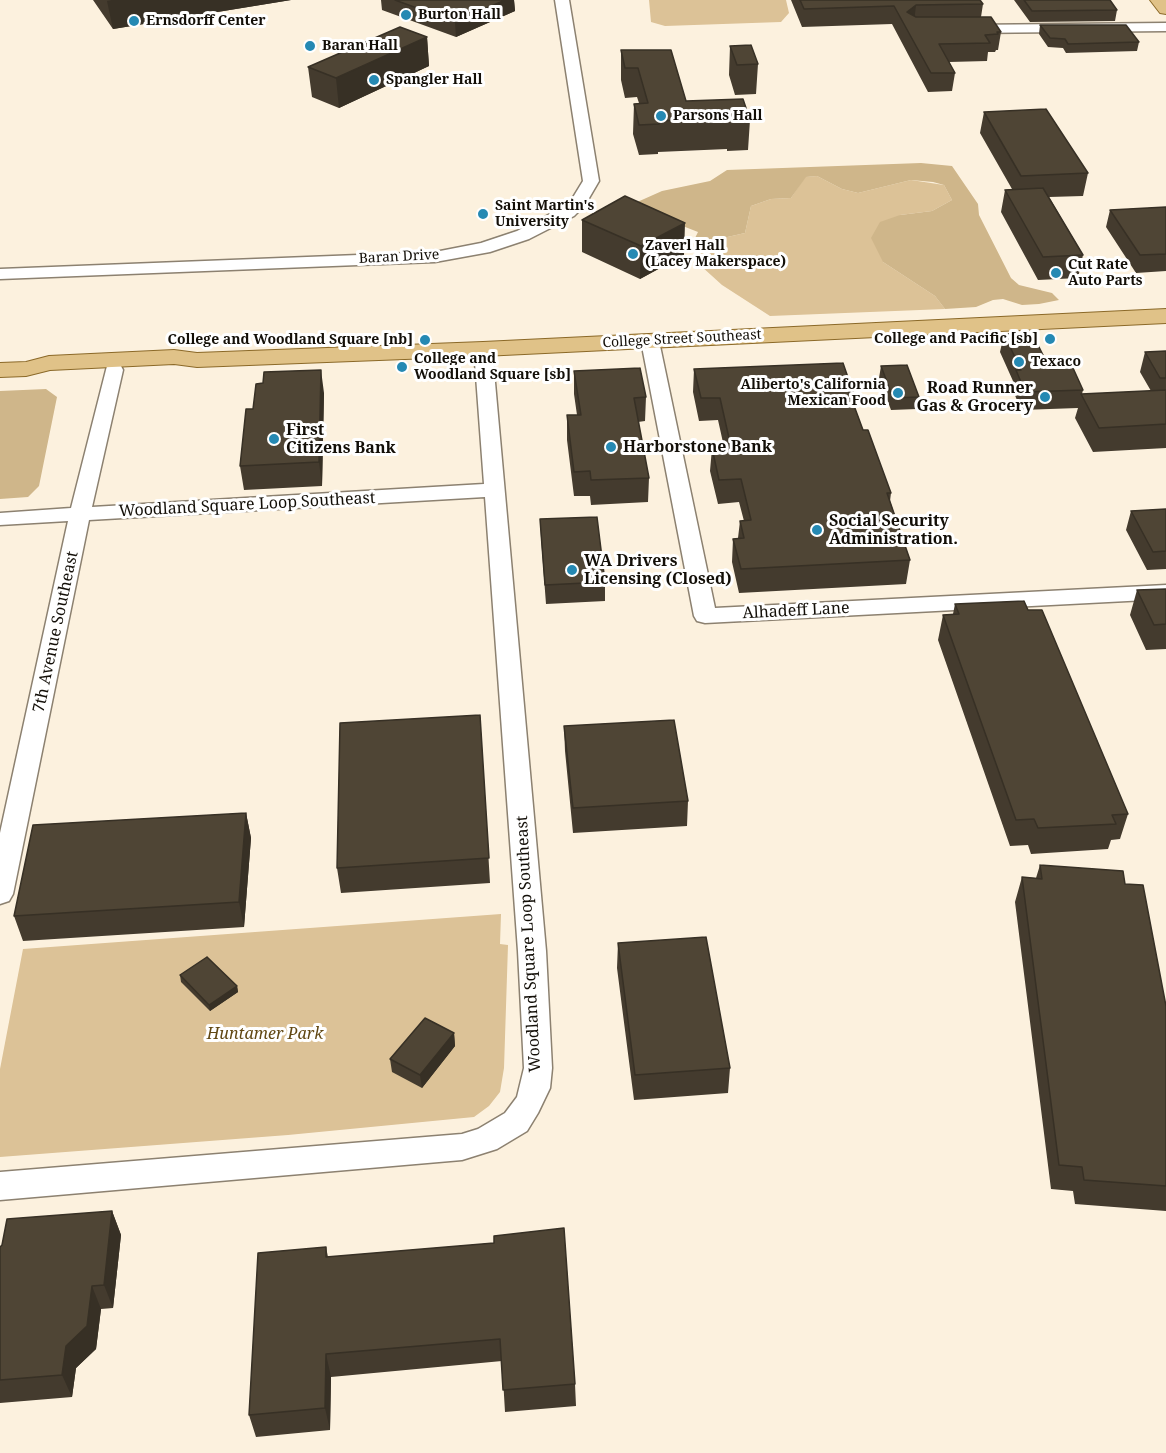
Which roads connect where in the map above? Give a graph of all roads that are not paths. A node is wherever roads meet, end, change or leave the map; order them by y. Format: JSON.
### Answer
{"nodes":[{"id":1,"x":562,"y":0,"type":"edge"},
{"id":2,"x":1160,"y":0,"type":"edge"},
{"id":3,"x":1166,"y":9,"type":"edge"},
{"id":4,"x":1166,"y":27,"type":"edge"},
{"id":5,"x":956,"y":28,"type":"edge"},
{"id":6,"x":0,"y":273,"type":"edge"},
{"id":7,"x":1166,"y":316,"type":"edge"},
{"id":8,"x":650,"y":341,"type":"junction"},
{"id":9,"x":483,"y":349,"type":"junction"},
{"id":10,"x":197,"y":360,"type":"junction"},
{"id":11,"x":26,"y":369,"type":"junction"},
{"id":12,"x":0,"y":370,"type":"edge"},
{"id":13,"x":114,"y":370,"type":"junction"},
{"id":14,"x":493,"y":490,"type":"junction"},
{"id":15,"x":80,"y":515,"type":"junction"},
{"id":16,"x":0,"y":519,"type":"edge"},
{"id":17,"x":1166,"y":592,"type":"edge"},
{"id":18,"x":0,"y":894,"type":"edge"},
{"id":19,"x":0,"y":1186,"type":"edge"}],
"edges":[{"from":1,"to":6,"type":"street","name":"Baran Drive"},
{"from":2,"to":3,"type":"main road"},
{"from":4,"to":5,"type":"street"},
{"from":7,"to":8,"type":"main road","name":"College Street Southeast"},
{"from":8,"to":9,"type":"main road","name":"College Street Southeast"},
{"from":8,"to":17,"type":"street","name":"Alhadeff Lane"},
{"from":9,"to":10,"type":"main road","name":"College Street Southeast"},
{"from":9,"to":14,"type":"street","name":"Woodland Square Loop Southeast"},
{"from":10,"to":11,"type":"main road","name":"College Street Southeast"},
{"from":10,"to":13,"type":"main road","name":"College Street Southeast"},
{"from":11,"to":12,"type":"main road","name":"College Street Southeast"},
{"from":11,"to":13,"type":"main road","name":"College Street Southeast"},
{"from":13,"to":15,"type":"street","name":"7th Avenue Southeast"},
{"from":14,"to":15,"type":"street","name":"Woodland Square Loop Southeast"},
{"from":14,"to":19,"type":"street","name":"Woodland Square Loop Southeast"},
{"from":15,"to":16,"type":"street","name":"Woodland Square Loop Southeast"},
{"from":15,"to":18,"type":"street","name":"7th Avenue Southeast"}]}
